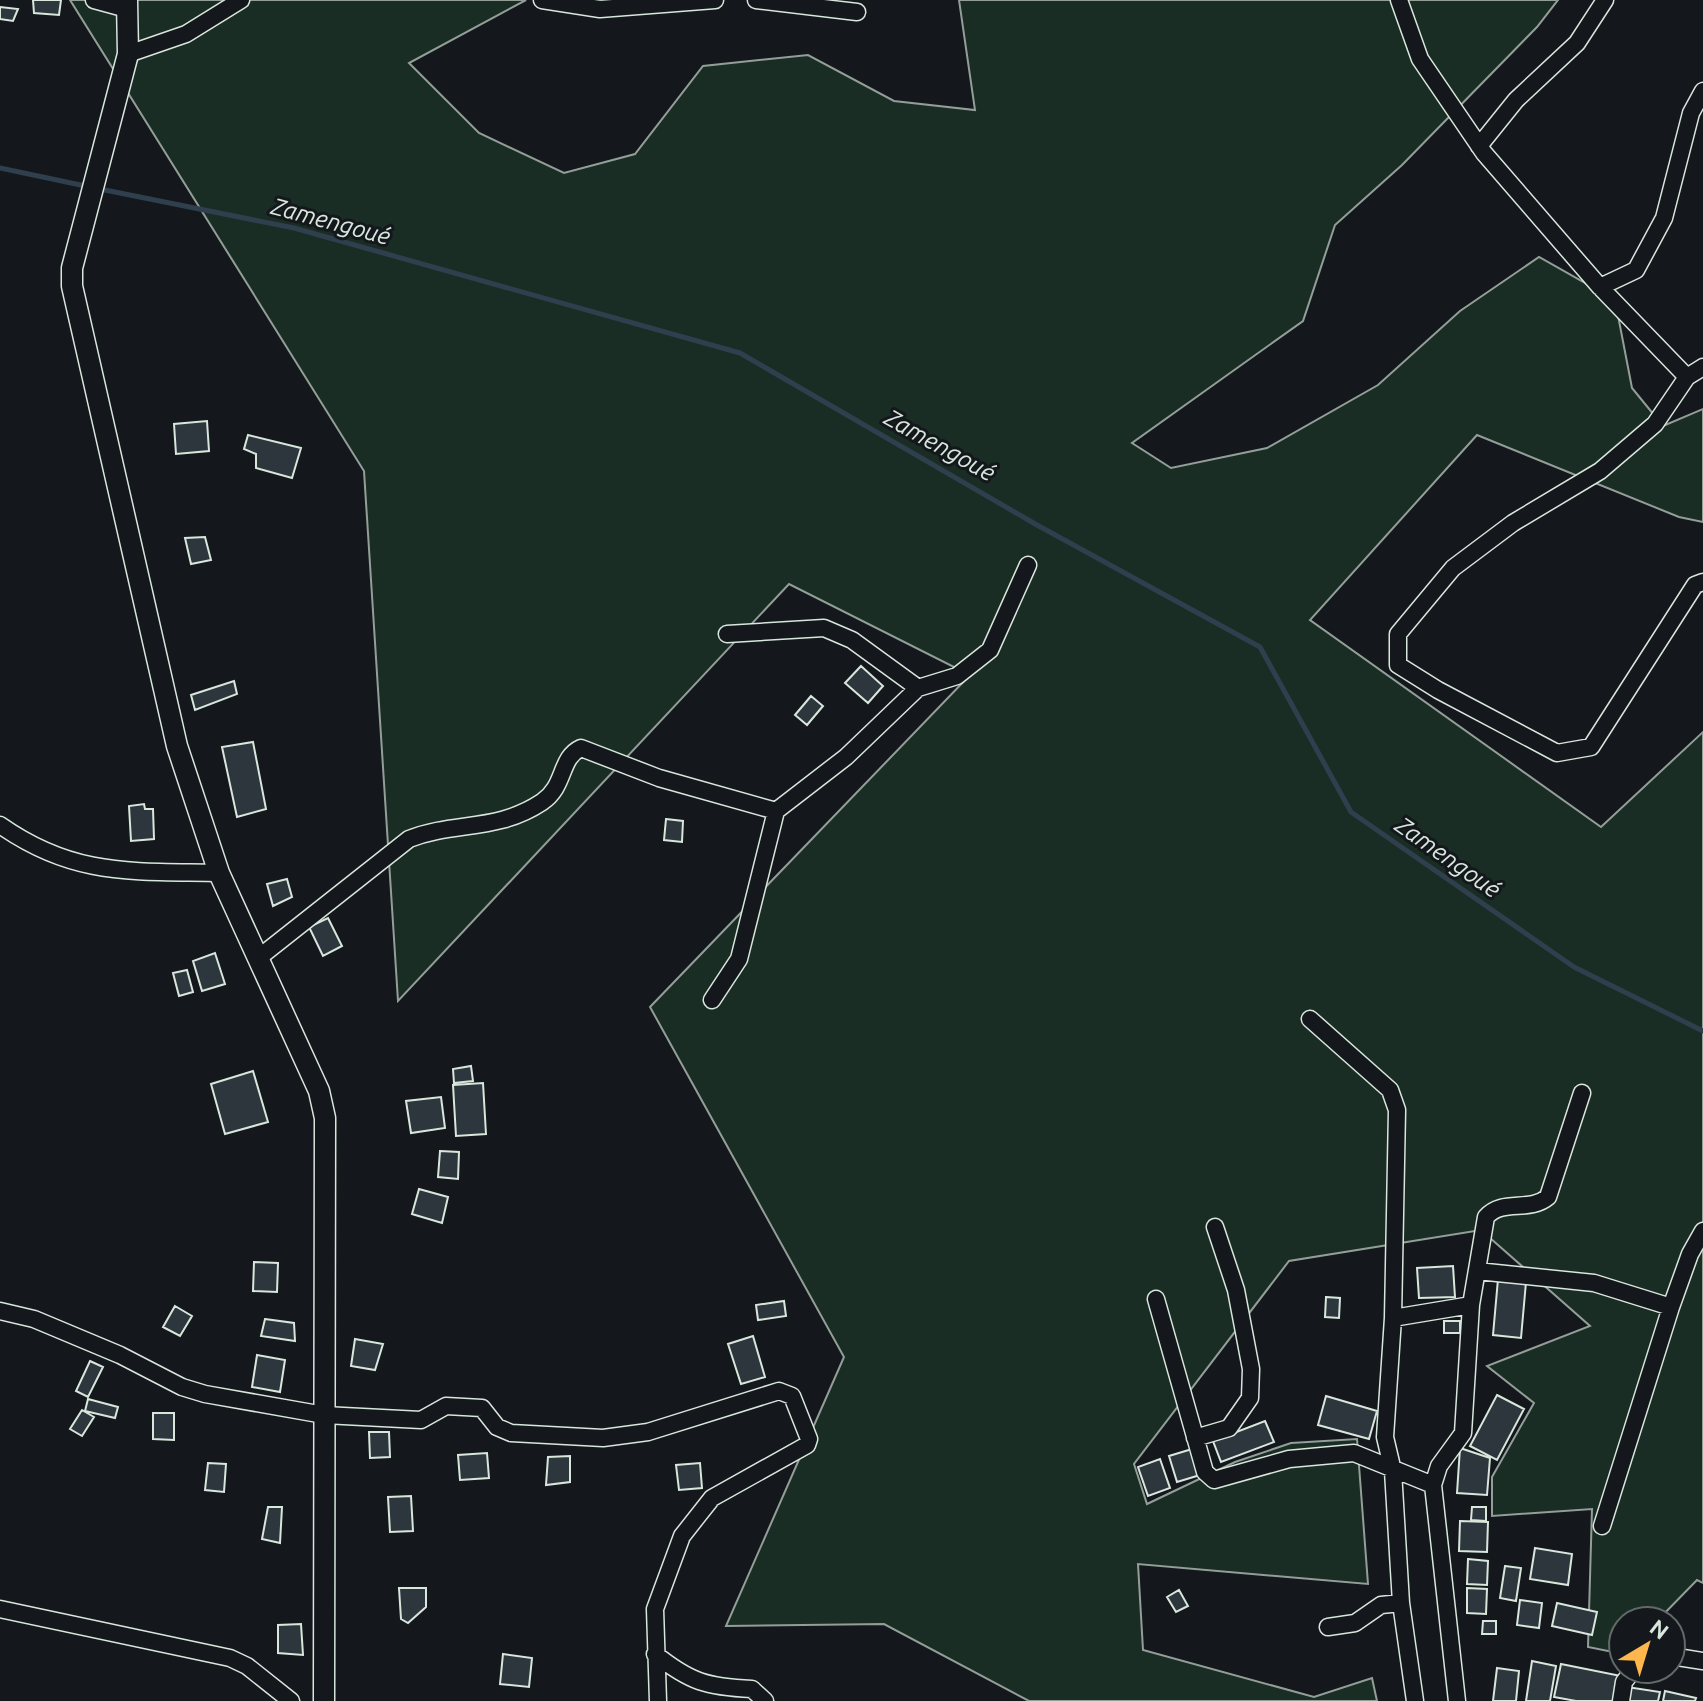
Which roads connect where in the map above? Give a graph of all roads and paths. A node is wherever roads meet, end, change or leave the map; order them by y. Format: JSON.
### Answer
{"nodes":[{"id":1,"x":94,"y":0,"type":"edge"},
{"id":2,"x":241,"y":0,"type":"edge"},
{"id":3,"x":542,"y":0,"type":"edge"},
{"id":4,"x":715,"y":0,"type":"edge"},
{"id":5,"x":756,"y":0,"type":"edge"},
{"id":6,"x":1399,"y":0,"type":"edge"},
{"id":7,"x":1605,"y":0,"type":"edge"},
{"id":8,"x":127,"y":4,"type":"edge"},
{"id":9,"x":857,"y":12,"type":"dead end"},
{"id":10,"x":128,"y":54,"type":"junction"},
{"id":11,"x":1703,"y":91,"type":"edge"},
{"id":12,"x":1479,"y":146,"type":"junction"},
{"id":13,"x":1600,"y":287,"type":"junction"},
{"id":14,"x":1703,"y":367,"type":"edge"},
{"id":15,"x":1687,"y":377,"type":"junction"},
{"id":16,"x":1028,"y":565,"type":"dead end"},
{"id":17,"x":1703,"y":582,"type":"edge"},
{"id":18,"x":727,"y":634,"type":"dead end"},
{"id":19,"x":918,"y":688,"type":"junction"},
{"id":20,"x":776,"y":811,"type":"junction"},
{"id":21,"x":0,"y":825,"type":"edge"},
{"id":22,"x":219,"y":873,"type":"junction"},
{"id":23,"x":257,"y":959,"type":"junction"},
{"id":24,"x":712,"y":1000,"type":"dead end"},
{"id":25,"x":1310,"y":1019,"type":"dead end"},
{"id":26,"x":1582,"y":1093,"type":"dead end"},
{"id":27,"x":1215,"y":1227,"type":"dead end"},
{"id":28,"x":1703,"y":1231,"type":"edge"},
{"id":29,"x":1477,"y":1271,"type":"junction"},
{"id":30,"x":1156,"y":1299,"type":"dead end"},
{"id":31,"x":1471,"y":1305,"type":"junction"},
{"id":32,"x":1671,"y":1307,"type":"junction"},
{"id":33,"x":0,"y":1311,"type":"edge"},
{"id":34,"x":1393,"y":1318,"type":"junction"},
{"id":35,"x":324,"y":1415,"type":"junction"},
{"id":36,"x":1195,"y":1438,"type":"junction"},
{"id":37,"x":1393,"y":1471,"type":"junction"},
{"id":38,"x":1433,"y":1485,"type":"junction"},
{"id":39,"x":1602,"y":1526,"type":"dead end"},
{"id":40,"x":1401,"y":1603,"type":"junction"},
{"id":41,"x":0,"y":1609,"type":"edge"},
{"id":42,"x":1328,"y":1627,"type":"dead end"},
{"id":43,"x":655,"y":1654,"type":"junction"},
{"id":44,"x":291,"y":1701,"type":"edge"},
{"id":45,"x":324,"y":1701,"type":"edge"},
{"id":46,"x":658,"y":1701,"type":"edge"},
{"id":47,"x":765,"y":1701,"type":"edge"},
{"id":48,"x":1415,"y":1701,"type":"edge"},
{"id":49,"x":1457,"y":1701,"type":"edge"}],
"edges":[{"from":1,"to":8,"type":"street"},
{"from":2,"to":10,"type":"street"},
{"from":3,"to":4,"type":"street"},
{"from":5,"to":9,"type":"street"},
{"from":6,"to":12,"type":"street"},
{"from":7,"to":12,"type":"street"},
{"from":8,"to":10,"type":"street"},
{"from":10,"to":22,"type":"street"},
{"from":11,"to":13,"type":"street"},
{"from":12,"to":13,"type":"street"},
{"from":13,"to":15,"type":"street"},
{"from":14,"to":15,"type":"street"},
{"from":15,"to":17,"type":"street"},
{"from":16,"to":19,"type":"street"},
{"from":18,"to":19,"type":"street"},
{"from":19,"to":20,"type":"street"},
{"from":20,"to":23,"type":"street"},
{"from":20,"to":24,"type":"street"},
{"from":21,"to":22,"type":"street"},
{"from":22,"to":23,"type":"street"},
{"from":23,"to":35,"type":"street"},
{"from":25,"to":34,"type":"street"},
{"from":26,"to":29,"type":"street"},
{"from":27,"to":36,"type":"street"},
{"from":28,"to":32,"type":"street"},
{"from":29,"to":31,"type":"street"},
{"from":29,"to":32,"type":"street"},
{"from":30,"to":36,"type":"street"},
{"from":31,"to":34,"type":"street"},
{"from":31,"to":38,"type":"street"},
{"from":32,"to":39,"type":"street"},
{"from":33,"to":35,"type":"street"},
{"from":34,"to":37,"type":"street"},
{"from":35,"to":43,"type":"street"},
{"from":35,"to":45,"type":"street"},
{"from":36,"to":37,"type":"street"},
{"from":37,"to":38,"type":"street"},
{"from":37,"to":40,"type":"street"},
{"from":38,"to":49,"type":"street"},
{"from":40,"to":42,"type":"street"},
{"from":40,"to":48,"type":"street"},
{"from":41,"to":44,"type":"street"},
{"from":43,"to":46,"type":"street"},
{"from":43,"to":47,"type":"street"}]}
